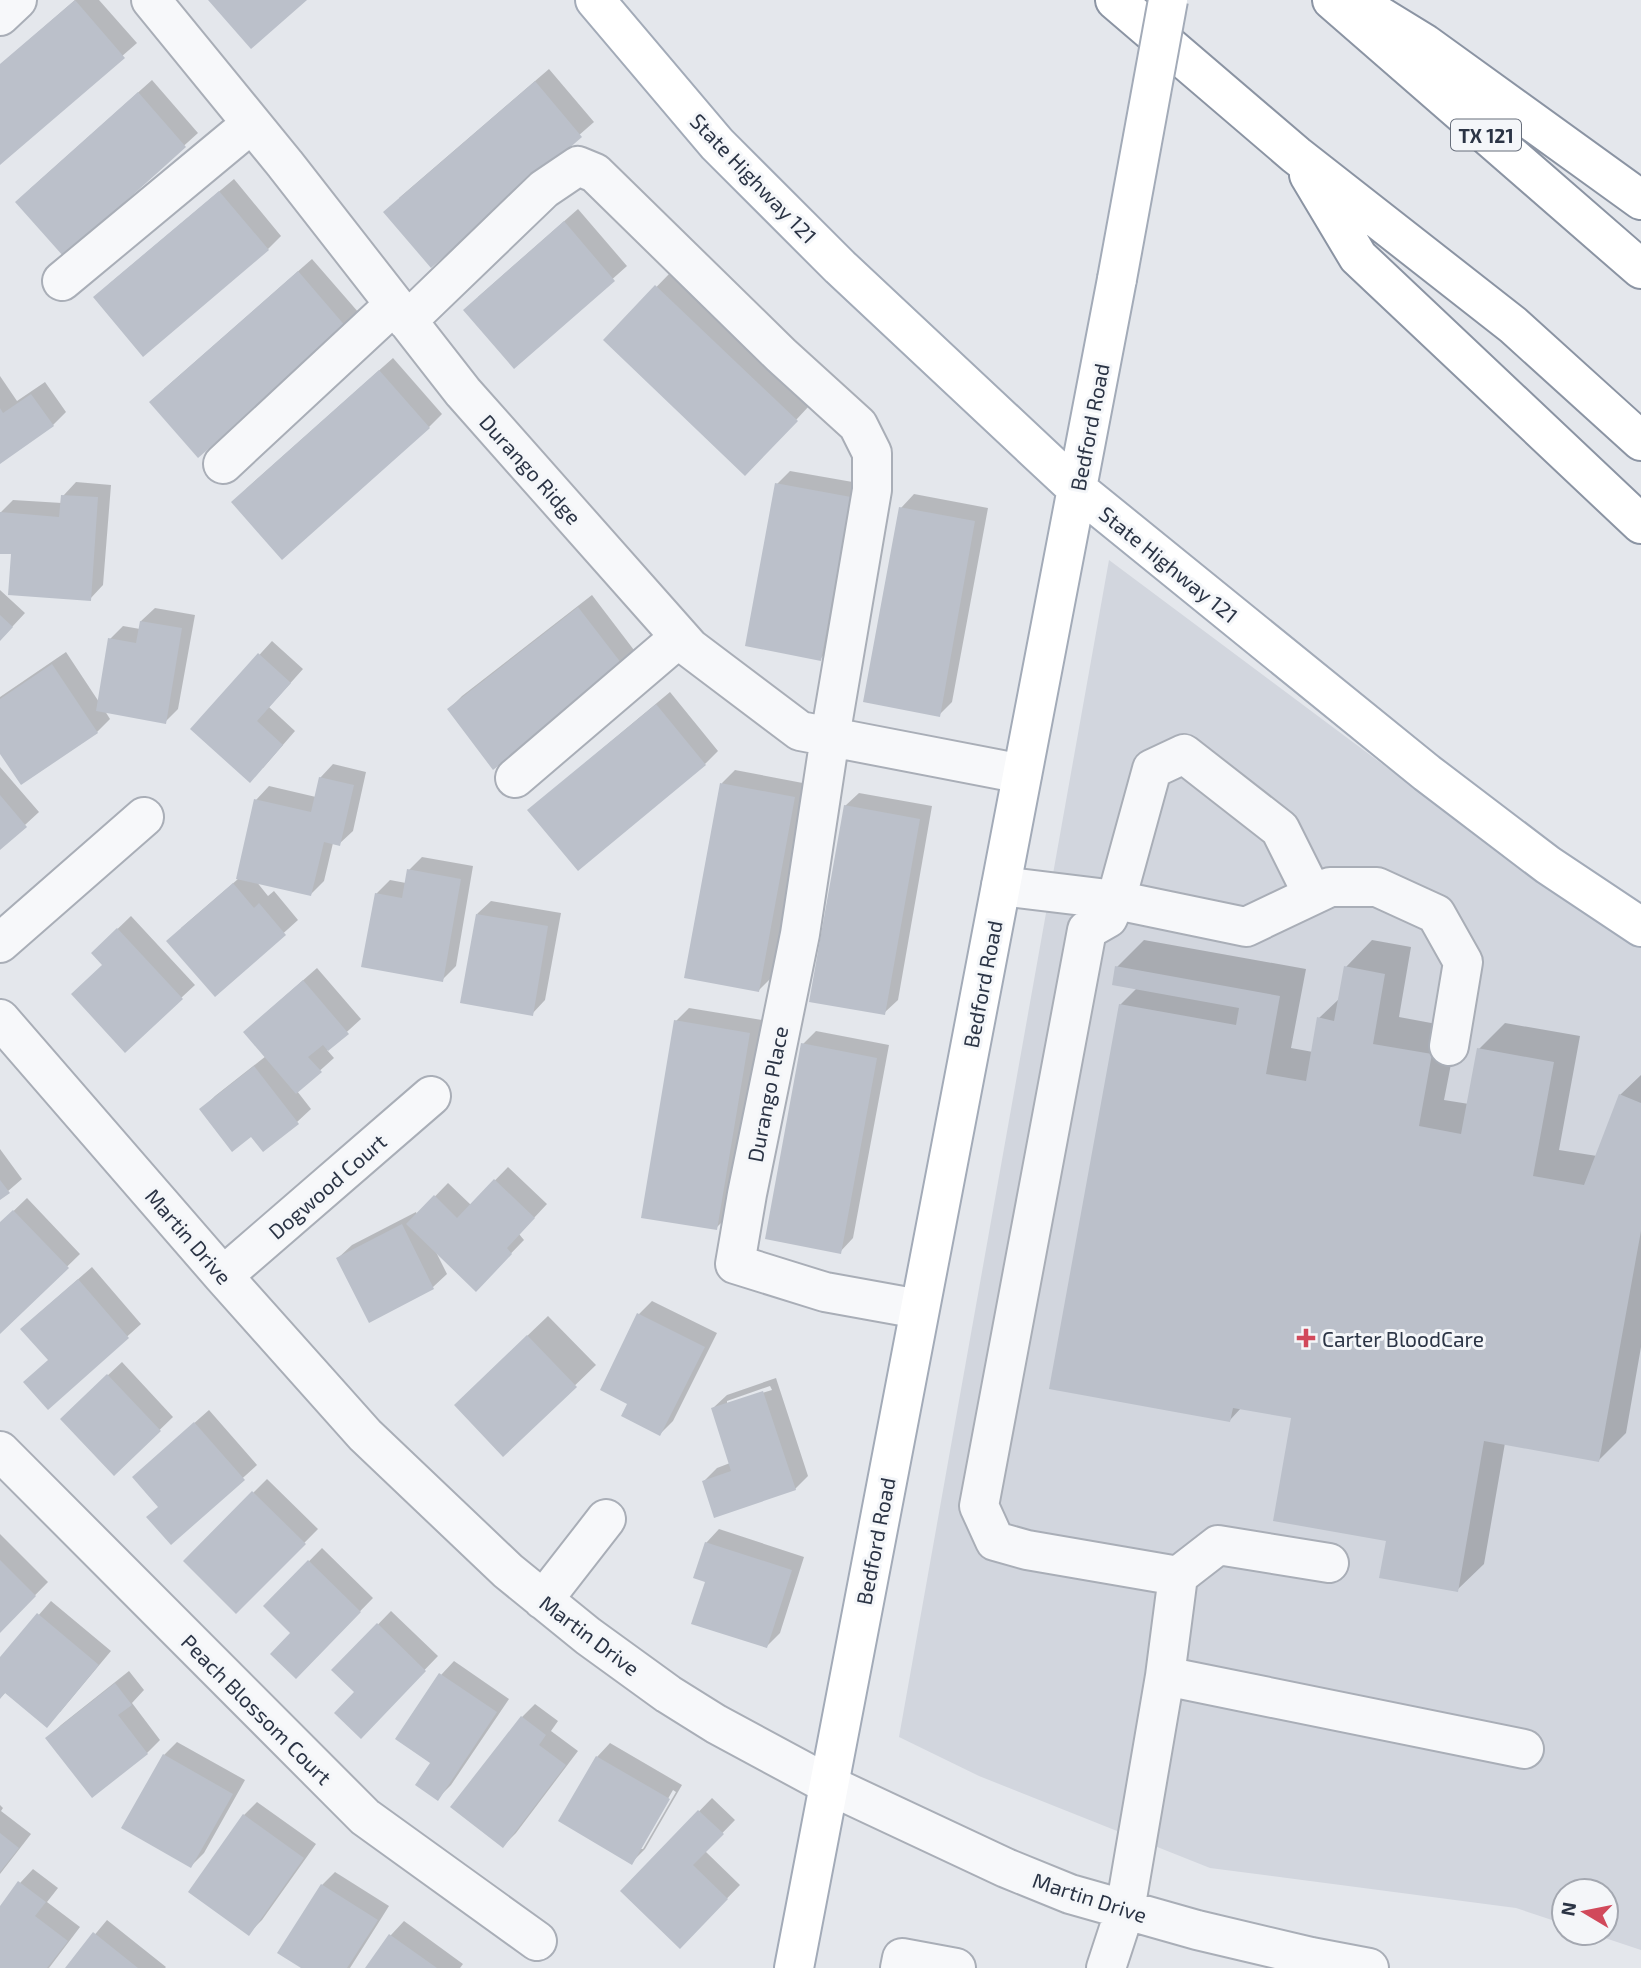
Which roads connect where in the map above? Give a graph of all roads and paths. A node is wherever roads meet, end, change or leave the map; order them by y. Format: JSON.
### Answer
{"nodes":[{"id":1,"x":17,"y":0,"type":"edge"},
{"id":2,"x":151,"y":0,"type":"edge"},
{"id":3,"x":594,"y":0,"type":"edge"},
{"id":4,"x":1115,"y":0,"type":"edge"},
{"id":5,"x":1168,"y":0,"type":"edge"},
{"id":6,"x":1332,"y":0,"type":"edge"},
{"id":7,"x":1353,"y":0,"type":"edge"},
{"id":8,"x":0,"y":16,"type":"edge"},
{"id":9,"x":251,"y":124,"type":"junction"},
{"id":10,"x":1296,"y":155,"type":"junction"},
{"id":11,"x":1641,"y":200,"type":"edge"},
{"id":12,"x":1641,"y":269,"type":"edge"},
{"id":13,"x":62,"y":281,"type":"dead end"},
{"id":14,"x":401,"y":313,"type":"junction"},
{"id":15,"x":1641,"y":441,"type":"edge"},
{"id":16,"x":223,"y":464,"type":"dead end"},
{"id":17,"x":1077,"y":489,"type":"junction"},
{"id":18,"x":1641,"y":524,"type":"edge"},
{"id":19,"x":680,"y":637,"type":"junction"},
{"id":20,"x":830,"y":737,"type":"junction"},
{"id":21,"x":1022,"y":774,"type":"junction"},
{"id":22,"x":515,"y":778,"type":"dead end"},
{"id":23,"x":144,"y":817,"type":"dead end"},
{"id":24,"x":1001,"y":886,"type":"junction"},
{"id":25,"x":1313,"y":895,"type":"junction"},
{"id":26,"x":1116,"y":900,"type":"junction"},
{"id":27,"x":1641,"y":927,"type":"edge"},
{"id":28,"x":0,"y":943,"type":"edge"},
{"id":29,"x":0,"y":1018,"type":"edge"},
{"id":30,"x":1449,"y":1046,"type":"dead end"},
{"id":31,"x":430,"y":1096,"type":"dead end"},
{"id":32,"x":223,"y":1276,"type":"junction"},
{"id":33,"x":919,"y":1309,"type":"junction"},
{"id":34,"x":0,"y":1451,"type":"edge"},
{"id":35,"x":606,"y":1519,"type":"dead end"},
{"id":36,"x":1329,"y":1563,"type":"dead end"},
{"id":37,"x":1178,"y":1576,"type":"junction"},
{"id":38,"x":543,"y":1600,"type":"junction"},
{"id":39,"x":1166,"y":1676,"type":"junction"},
{"id":40,"x":1524,"y":1749,"type":"dead end"},
{"id":41,"x":829,"y":1785,"type":"junction"},
{"id":42,"x":1125,"y":1910,"type":"junction"},
{"id":43,"x":537,"y":1941,"type":"dead end"},
{"id":44,"x":1310,"y":1963,"type":"edge"},
{"id":45,"x":794,"y":1968,"type":"edge"},
{"id":46,"x":900,"y":1968,"type":"edge"},
{"id":47,"x":956,"y":1968,"type":"edge"},
{"id":48,"x":1106,"y":1968,"type":"edge"},
{"id":49,"x":1369,"y":1968,"type":"edge"}],
"edges":[{"from":1,"to":8,"type":"street"},
{"from":2,"to":9,"type":"street","name":"Durango Ridge"},
{"from":3,"to":17,"type":"main road","name":"State Highway 121"},
{"from":4,"to":10,"type":"main road"},
{"from":5,"to":17,"type":"main road","name":"Bedford Road","bridge":true},
{"from":6,"to":12,"type":"main road","number":"TX 121"},
{"from":7,"to":11,"type":"main road"},
{"from":9,"to":13,"type":"street"},
{"from":9,"to":14,"type":"street","name":"Durango Ridge"},
{"from":10,"to":15,"type":"main road"},
{"from":10,"to":18,"type":"main road"},
{"from":14,"to":16,"type":"street"},
{"from":14,"to":19,"type":"street","name":"Durango Ridge"},
{"from":14,"to":20,"type":"street"},
{"from":17,"to":21,"type":"main road","name":"Bedford Road"},
{"from":17,"to":27,"type":"main road","name":"State Highway 121"},
{"from":19,"to":20,"type":"street","name":"Durango Ridge"},
{"from":19,"to":22,"type":"street"},
{"from":20,"to":21,"type":"street","name":"Durango Ridge"},
{"from":20,"to":33,"type":"street","name":"Durango Place"},
{"from":21,"to":24,"type":"main road","name":"Bedford Road"},
{"from":23,"to":28,"type":"street"},
{"from":24,"to":26,"type":"street"},
{"from":24,"to":33,"type":"main road","name":"Bedford Road"},
{"from":25,"to":26,"type":"street"},
{"from":25,"to":26,"type":"street"},
{"from":25,"to":30,"type":"street"},
{"from":26,"to":37,"type":"street"},
{"from":29,"to":32,"type":"street","name":"Martin Drive"},
{"from":31,"to":32,"type":"street","name":"Dogwood Court"},
{"from":32,"to":38,"type":"street","name":"Martin Drive"},
{"from":33,"to":41,"type":"main road","name":"Bedford Road"},
{"from":34,"to":43,"type":"street","name":"Peach Blossom Court"},
{"from":35,"to":38,"type":"street"},
{"from":36,"to":37,"type":"street"},
{"from":37,"to":39,"type":"street"},
{"from":38,"to":41,"type":"street","name":"Martin Drive"},
{"from":39,"to":40,"type":"street"},
{"from":39,"to":42,"type":"street"},
{"from":41,"to":42,"type":"street","name":"Martin Drive"},
{"from":41,"to":45,"type":"main road","name":"Bedford Road"},
{"from":42,"to":44,"type":"street","name":"Martin Drive"},
{"from":42,"to":48,"type":"street"},
{"from":44,"to":49,"type":"street","name":"Martin Drive"},
{"from":46,"to":47,"type":"street"}]}
